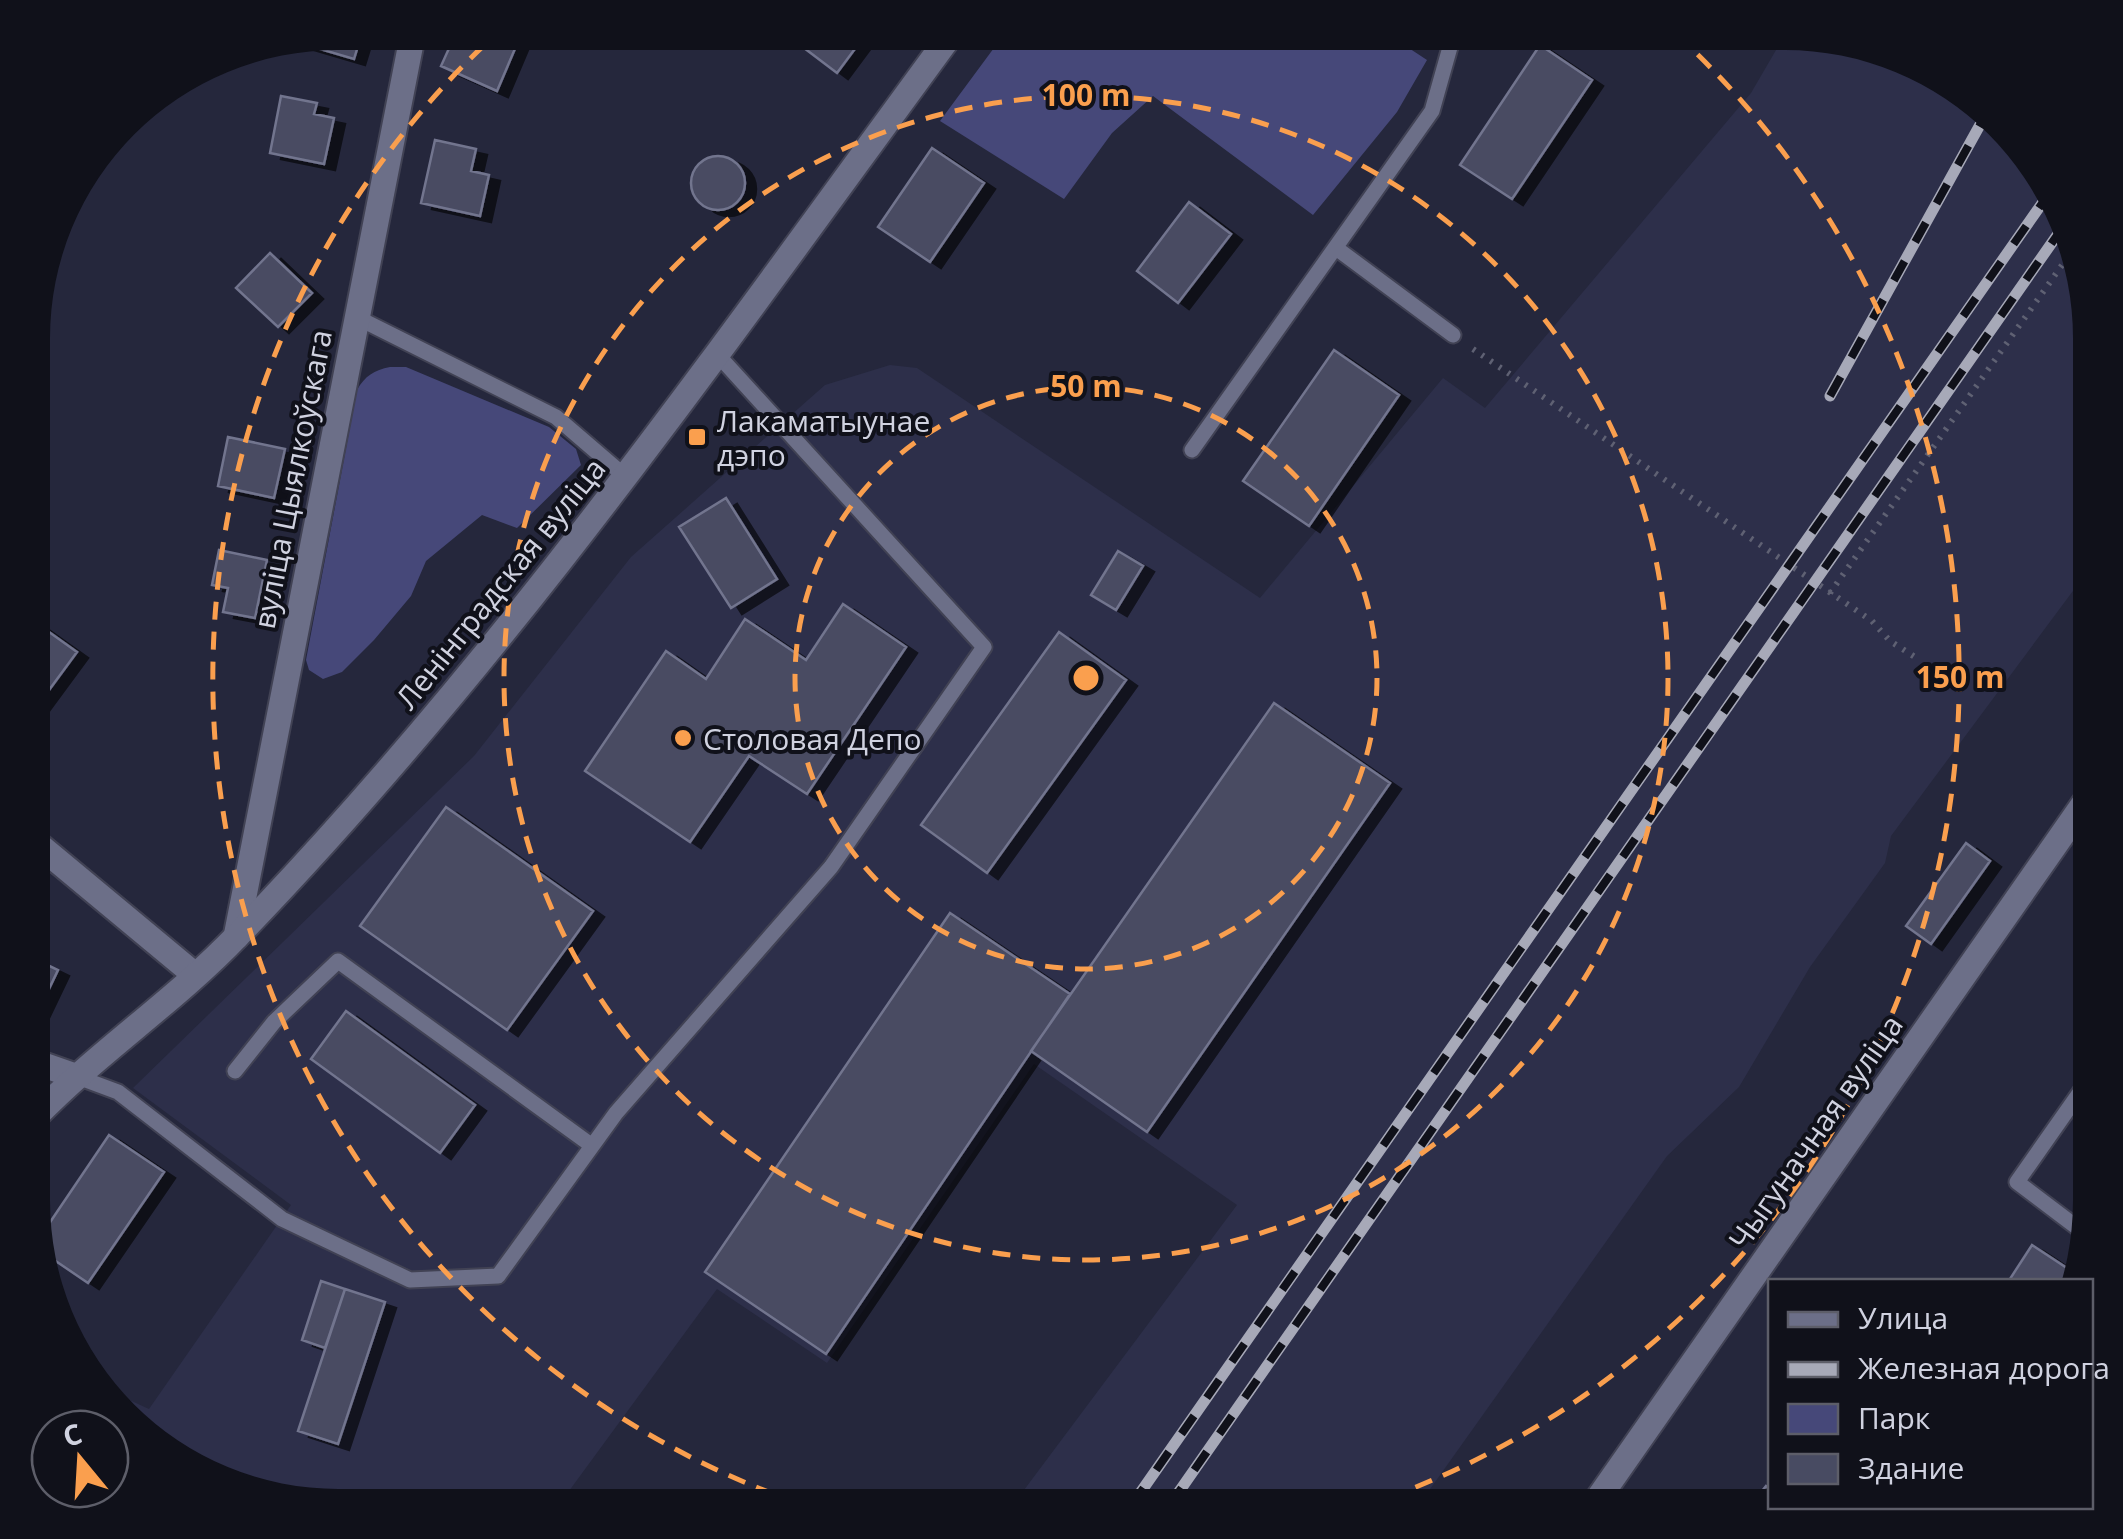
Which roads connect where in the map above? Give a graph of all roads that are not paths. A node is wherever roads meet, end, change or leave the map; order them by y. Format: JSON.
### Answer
{"nodes":[{"id":1,"x":408,"y":50,"type":"edge"},
{"id":2,"x":939,"y":50,"type":"edge"},
{"id":3,"x":1449,"y":51,"type":"edge"},
{"id":4,"x":1336,"y":248,"type":"junction"},
{"id":5,"x":356,"y":317,"type":"junction"},
{"id":6,"x":1453,"y":335,"type":"road end"},
{"id":7,"x":716,"y":354,"type":"junction"},
{"id":8,"x":1192,"y":450,"type":"dead end"},
{"id":9,"x":627,"y":478,"type":"junction"},
{"id":10,"x":2072,"y":821,"type":"edge"},
{"id":11,"x":51,"y":855,"type":"edge"},
{"id":12,"x":236,"y":937,"type":"junction"},
{"id":13,"x":195,"y":974,"type":"junction"},
{"id":14,"x":51,"y":1068,"type":"edge"},
{"id":15,"x":235,"y":1072,"type":"dead end"},
{"id":16,"x":74,"y":1076,"type":"junction"},
{"id":17,"x":51,"y":1100,"type":"edge"},
{"id":18,"x":2072,"y":1103,"type":"edge"},
{"id":19,"x":591,"y":1144,"type":"junction"},
{"id":20,"x":2071,"y":1224,"type":"edge"},
{"id":21,"x":1605,"y":1489,"type":"edge"}],
"edges":[{"from":1,"to":5,"type":"street","name":"вуліца Цыялкоўскага"},
{"from":2,"to":7,"type":"street","name":"Ленінградская вуліца"},
{"from":3,"to":4,"type":"lane"},
{"from":4,"to":6,"type":"lane"},
{"from":4,"to":8,"type":"lane"},
{"from":5,"to":9,"type":"lane"},
{"from":5,"to":12,"type":"street","name":"вуліца Цыялкоўскага"},
{"from":7,"to":9,"type":"street","name":"Ленінградская вуліца"},
{"from":7,"to":19,"type":"lane"},
{"from":9,"to":12,"type":"street","name":"Ленінградская вуліца"},
{"from":10,"to":21,"type":"street","name":"Чыгуначная вуліца"},
{"from":11,"to":13,"type":"street"},
{"from":12,"to":13,"type":"street","name":"Ленінградская вуліца"},
{"from":13,"to":16,"type":"street","name":"Ленінградская вуліца"},
{"from":14,"to":16,"type":"street"},
{"from":15,"to":19,"type":"lane"},
{"from":16,"to":17,"type":"street","name":"Ленінградская вуліца"},
{"from":16,"to":19,"type":"lane"},
{"from":18,"to":20,"type":"lane"}]}
